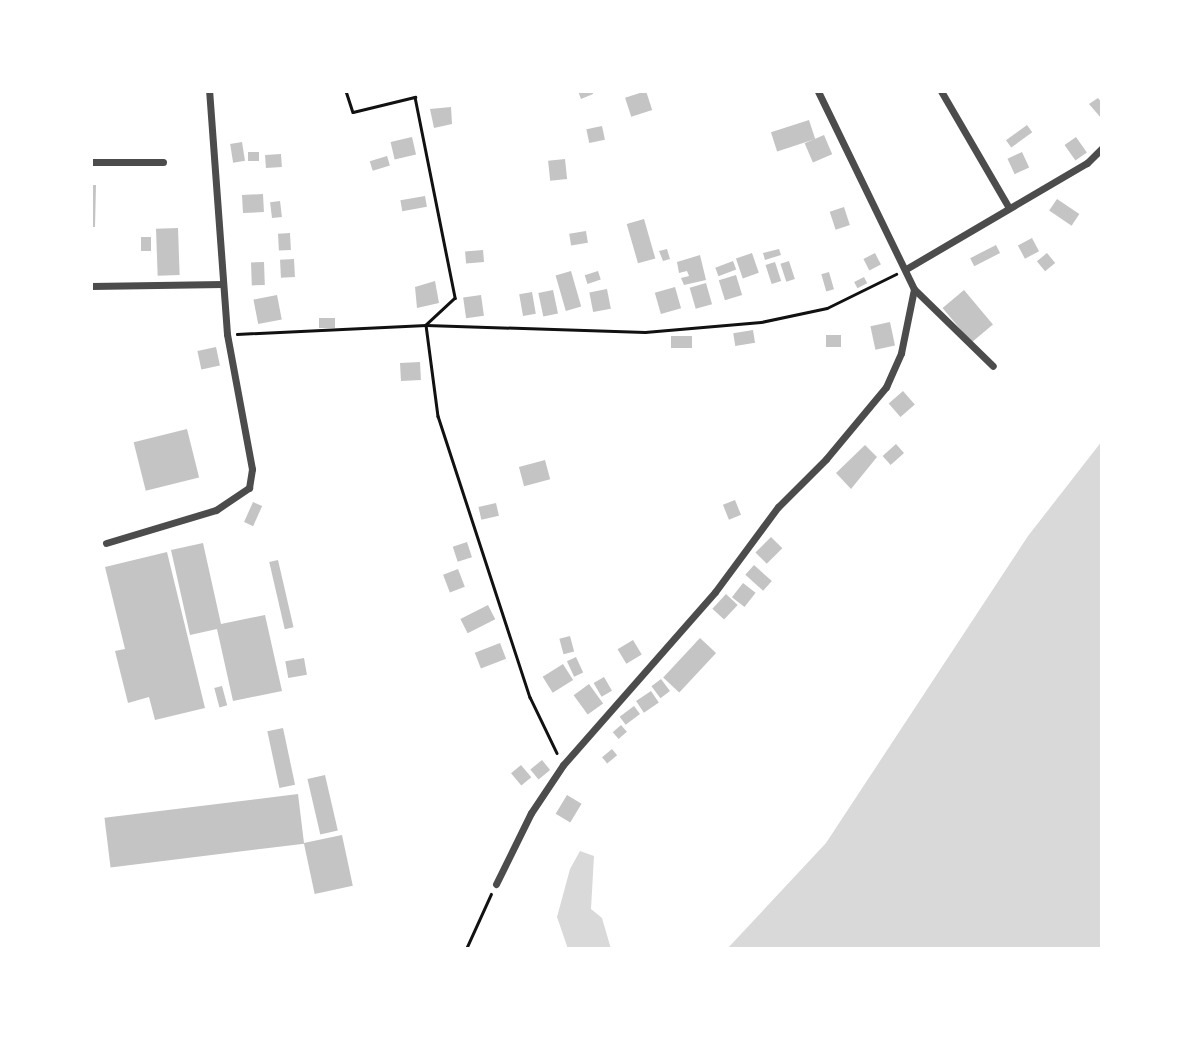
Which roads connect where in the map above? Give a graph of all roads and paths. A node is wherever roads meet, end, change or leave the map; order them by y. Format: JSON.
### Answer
{"nodes":[{"id":1,"x":209,"y":91,"type":"edge"},
{"id":2,"x":346,"y":91,"type":"edge"},
{"id":3,"x":818,"y":91,"type":"edge"},
{"id":4,"x":942,"y":91,"type":"edge"},
{"id":5,"x":1102,"y":148,"type":"edge"},
{"id":6,"x":91,"y":162,"type":"edge"},
{"id":7,"x":163,"y":162,"type":"dead end"},
{"id":8,"x":1009,"y":208,"type":"junction"},
{"id":9,"x":906,"y":269,"type":"junction"},
{"id":10,"x":223,"y":284,"type":"junction"},
{"id":11,"x":91,"y":286,"type":"edge"},
{"id":12,"x":914,"y":289,"type":"junction"},
{"id":13,"x":426,"y":326,"type":"junction"},
{"id":14,"x":227,"y":334,"type":"junction"},
{"id":15,"x":993,"y":366,"type":"dead end"},
{"id":16,"x":106,"y":543,"type":"dead end"},
{"id":17,"x":563,"y":765,"type":"junction"},
{"id":18,"x":496,"y":884,"type":"joint"},
{"id":19,"x":466,"y":949,"type":"edge"}],
"edges":[{"from":1,"to":10,"type":"street"},
{"from":2,"to":13,"type":"path"},
{"from":3,"to":9,"type":"street"},
{"from":4,"to":8,"type":"street"},
{"from":5,"to":8,"type":"street"},
{"from":6,"to":7,"type":"street"},
{"from":8,"to":9,"type":"street"},
{"from":9,"to":12,"type":"street"},
{"from":9,"to":13,"type":"path"},
{"from":10,"to":11,"type":"street"},
{"from":10,"to":14,"type":"street"},
{"from":12,"to":15,"type":"street"},
{"from":12,"to":17,"type":"street"},
{"from":13,"to":14,"type":"path"},
{"from":13,"to":17,"type":"path"},
{"from":14,"to":16,"type":"street"},
{"from":17,"to":18,"type":"street"},
{"from":18,"to":19,"type":"path"}]}
